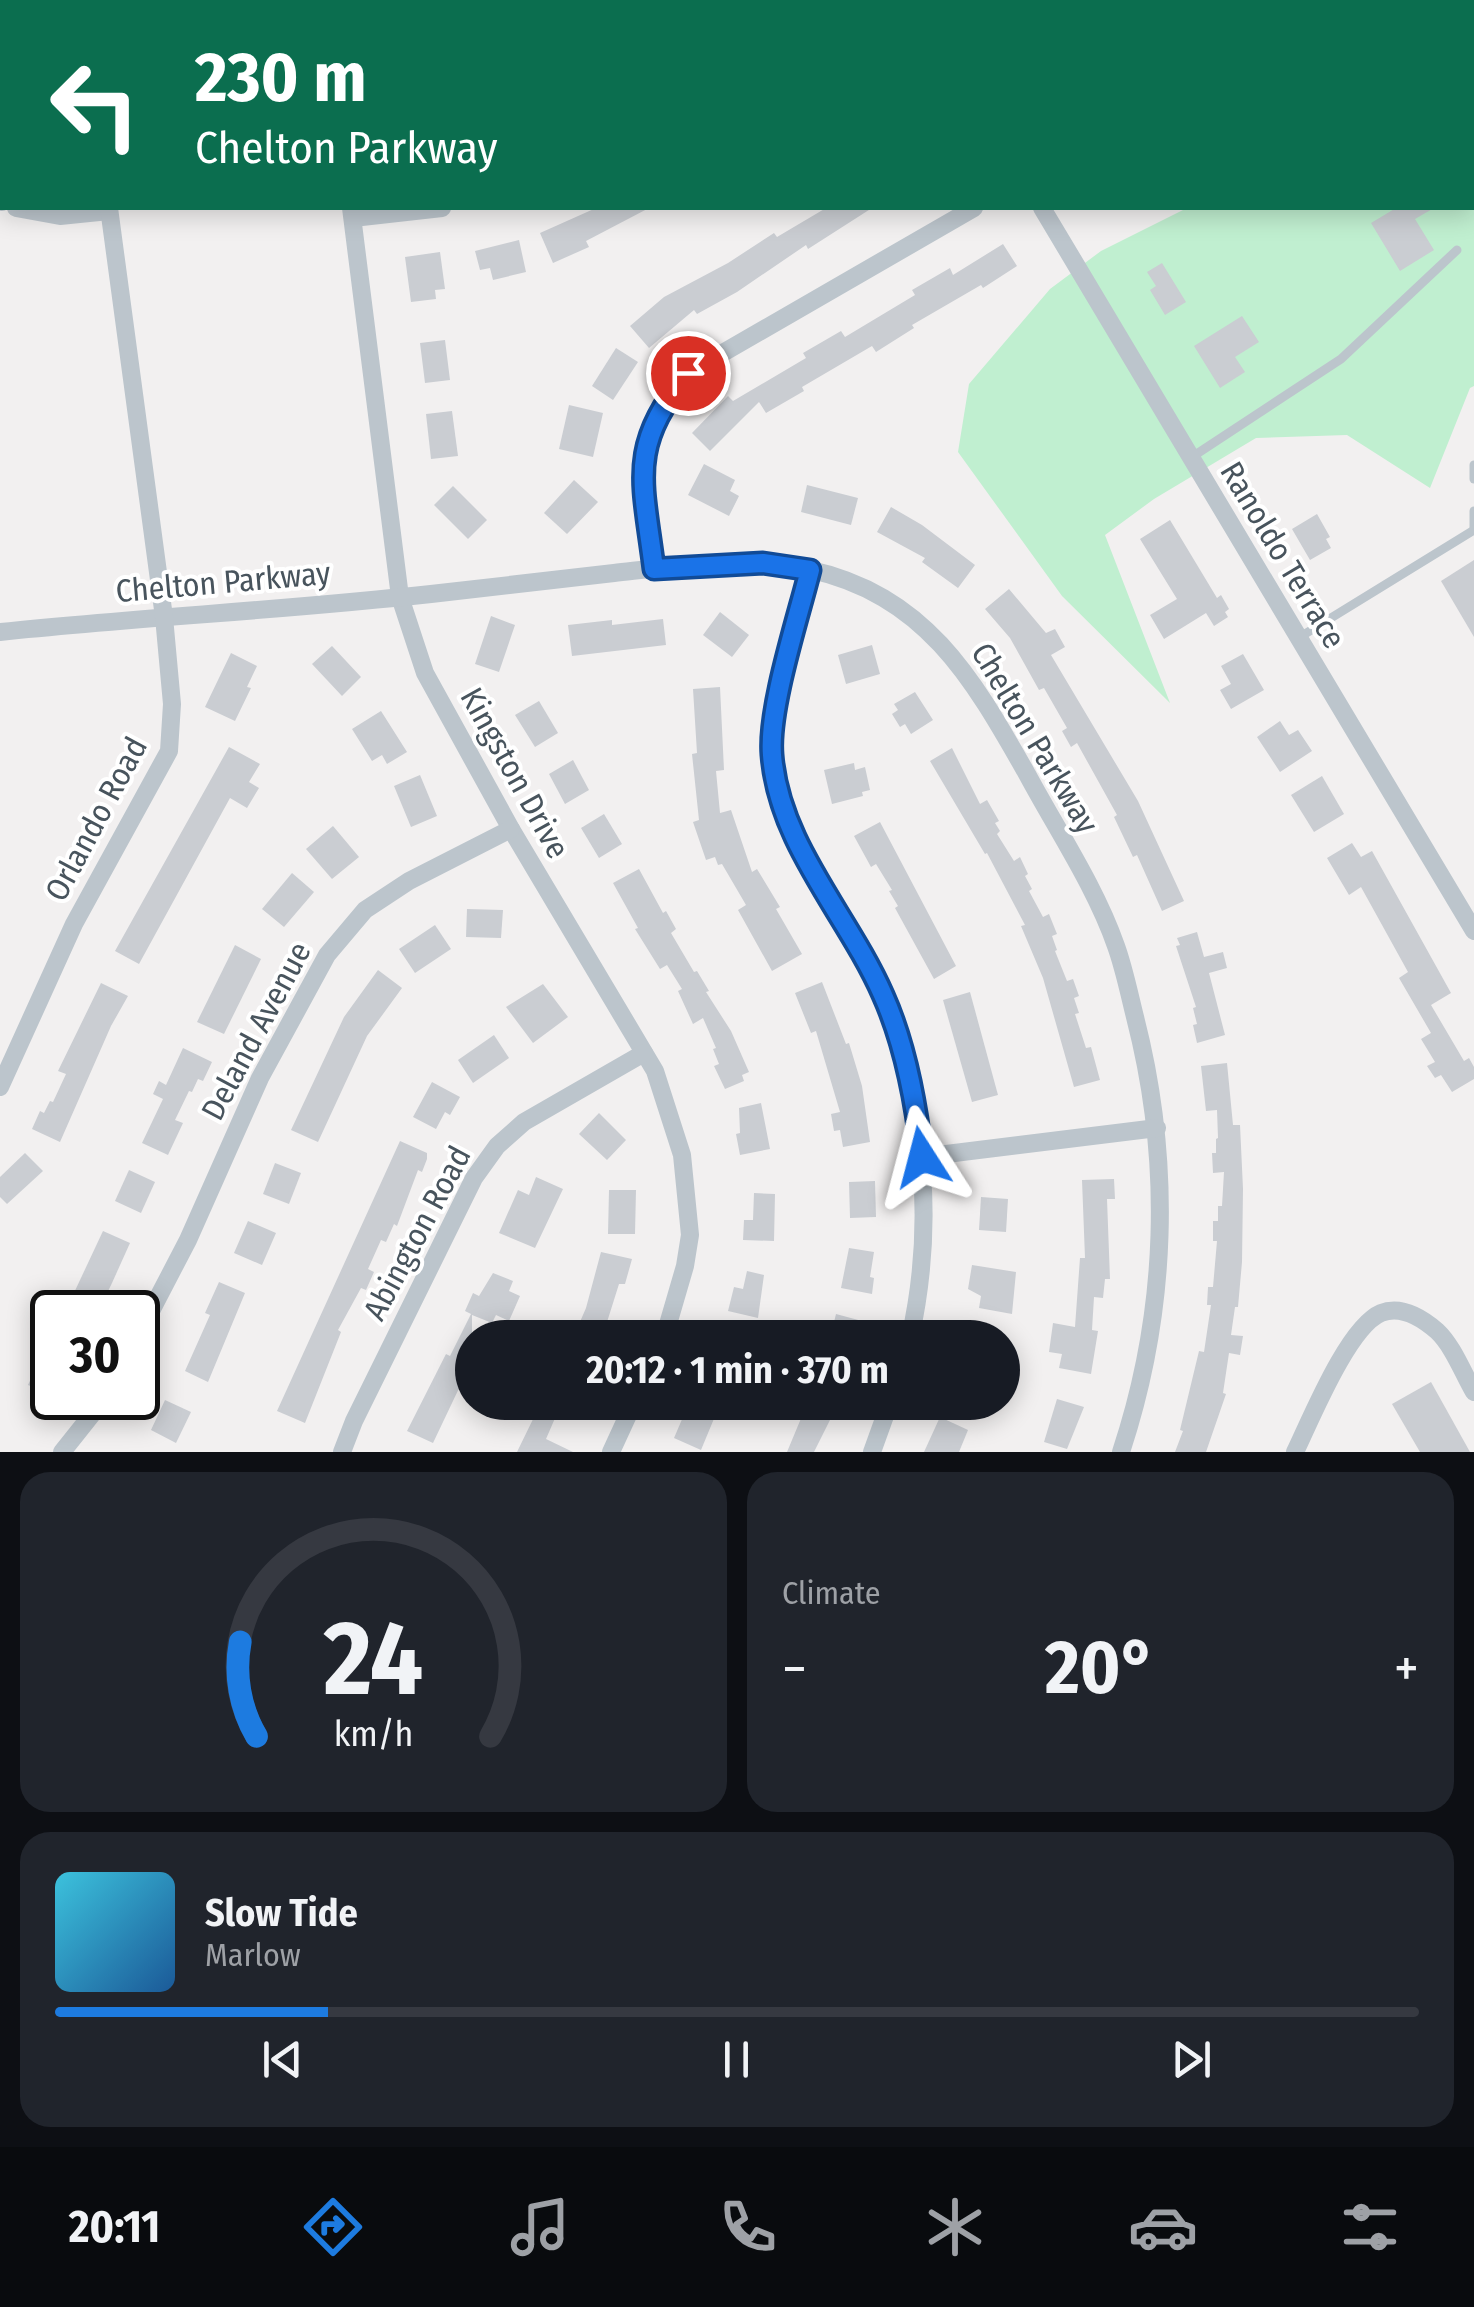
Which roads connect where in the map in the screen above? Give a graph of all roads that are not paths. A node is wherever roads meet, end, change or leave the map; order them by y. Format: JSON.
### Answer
{"nodes":[{"id":1,"x":27,"y":210,"type":"edge"},
{"id":2,"x":109,"y":210,"type":"edge"},
{"id":3,"x":406,"y":210,"type":"edge"},
{"id":4,"x":971,"y":210,"type":"edge"},
{"id":5,"x":1043,"y":210,"type":"edge"},
{"id":6,"x":352,"y":213,"type":"edge"},
{"id":7,"x":1457,"y":250,"type":"dead end"},
{"id":8,"x":1190,"y":459,"type":"junction"},
{"id":9,"x":1474,"y":465,"type":"edge"},
{"id":10,"x":1474,"y":479,"type":"edge"},
{"id":11,"x":1474,"y":511,"type":"edge"},
{"id":12,"x":1474,"y":530,"type":"edge"},
{"id":13,"x":654,"y":569,"type":"junction"},
{"id":14,"x":810,"y":570,"type":"junction"},
{"id":15,"x":400,"y":598,"type":"junction"},
{"id":16,"x":164,"y":617,"type":"junction"},
{"id":17,"x":0,"y":632,"type":"edge"},
{"id":18,"x":1298,"y":638,"type":"junction"},
{"id":19,"x":510,"y":830,"type":"junction"},
{"id":20,"x":1474,"y":932,"type":"edge"},
{"id":21,"x":644,"y":1053,"type":"junction"},
{"id":22,"x":0,"y":1087,"type":"edge"},
{"id":23,"x":1157,"y":1128,"type":"junction"},
{"id":24,"x":922,"y":1157,"type":"junction"},
{"id":25,"x":160,"y":1294,"type":"edge"},
{"id":26,"x":669,"y":1320,"type":"edge"},
{"id":27,"x":914,"y":1320,"type":"edge"},
{"id":28,"x":1474,"y":1392,"type":"edge"},
{"id":29,"x":87,"y":1420,"type":"edge"},
{"id":30,"x":626,"y":1420,"type":"edge"},
{"id":31,"x":884,"y":1420,"type":"edge"},
{"id":32,"x":62,"y":1452,"type":"edge"},
{"id":33,"x":342,"y":1452,"type":"edge"},
{"id":34,"x":611,"y":1452,"type":"edge"},
{"id":35,"x":872,"y":1452,"type":"edge"},
{"id":36,"x":1121,"y":1452,"type":"edge"},
{"id":37,"x":1295,"y":1452,"type":"edge"}],
"edges":[{"from":1,"to":2,"type":"street"},
{"from":2,"to":16,"type":"street","name":"Orlando Road"},
{"from":3,"to":6,"type":"street"},
{"from":4,"to":13,"type":"street"},
{"from":5,"to":8,"type":"street","name":"Ranoldo Terrace"},
{"from":6,"to":15,"type":"street","name":"Kingston Drive"},
{"from":7,"to":8,"type":"lane"},
{"from":8,"to":18,"type":"street","name":"Ranoldo Terrace"},
{"from":9,"to":10,"type":"lane"},
{"from":11,"to":12,"type":"lane"},
{"from":12,"to":18,"type":"lane"},
{"from":13,"to":14,"type":"street","name":"Chelton Parkway"},
{"from":13,"to":15,"type":"street","name":"Chelton Parkway"},
{"from":14,"to":23,"type":"street","name":"Chelton Parkway"},
{"from":14,"to":24,"type":"street"},
{"from":15,"to":16,"type":"street","name":"Chelton Parkway"},
{"from":15,"to":19,"type":"street","name":"Kingston Drive"},
{"from":16,"to":17,"type":"street","name":"Chelton Parkway"},
{"from":16,"to":22,"type":"street","name":"Orlando Road"},
{"from":18,"to":20,"type":"street","name":"Ranoldo Terrace"},
{"from":19,"to":21,"type":"street","name":"Kingston Drive"},
{"from":19,"to":25,"type":"street","name":"Deland Avenue"},
{"from":21,"to":26,"type":"street","name":"Kingston Drive"},
{"from":21,"to":33,"type":"street","name":"Abington Road"},
{"from":23,"to":24,"type":"street"},
{"from":23,"to":36,"type":"street","name":"Chelton Parkway"},
{"from":24,"to":27,"type":"street"},
{"from":28,"to":37,"type":"street"},
{"from":29,"to":32,"type":"street"},
{"from":30,"to":34,"type":"street"},
{"from":31,"to":35,"type":"street"}]}
